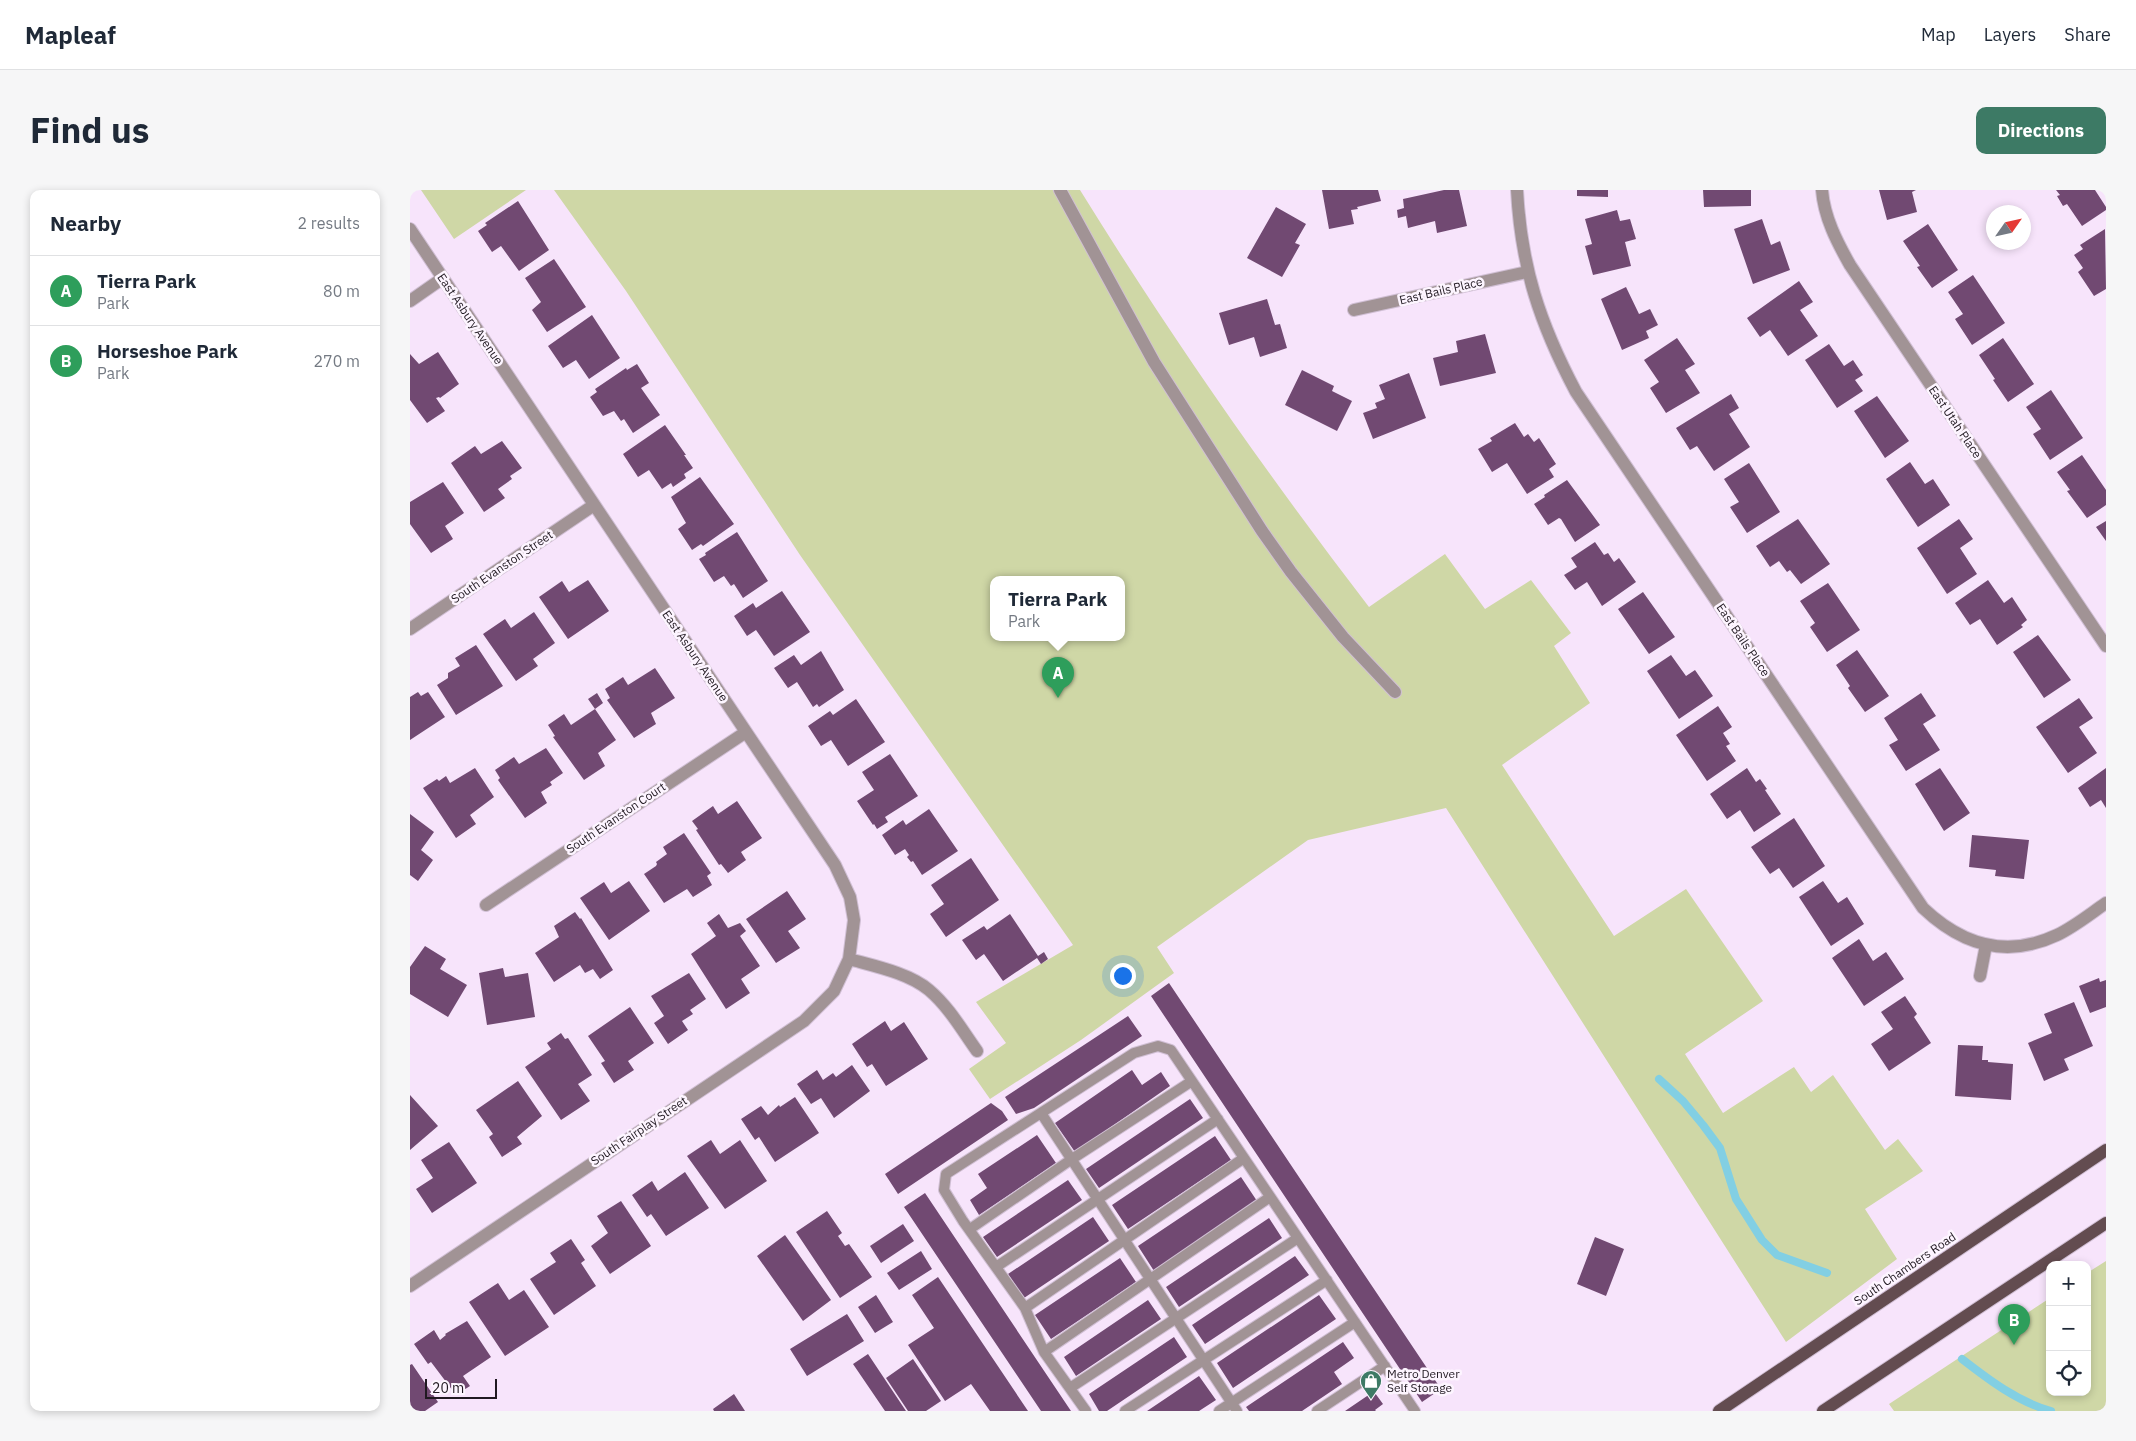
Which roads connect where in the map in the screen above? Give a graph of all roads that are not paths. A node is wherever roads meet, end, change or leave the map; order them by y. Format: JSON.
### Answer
{"nodes":[{"id":1,"x":1060,"y":190,"type":"edge"},
{"id":2,"x":1517,"y":190,"type":"edge"},
{"id":3,"x":1822,"y":190,"type":"edge"},
{"id":4,"x":410,"y":229,"type":"edge"},
{"id":5,"x":1527,"y":272,"type":"junction"},
{"id":6,"x":443,"y":278,"type":"junction"},
{"id":7,"x":410,"y":301,"type":"edge"},
{"id":8,"x":1354,"y":310,"type":"dead end"},
{"id":9,"x":594,"y":506,"type":"junction"},
{"id":10,"x":410,"y":629,"type":"edge"},
{"id":11,"x":2106,"y":646,"type":"edge"},
{"id":12,"x":1395,"y":692,"type":"dead end"},
{"id":13,"x":746,"y":732,"type":"junction"},
{"id":14,"x":2106,"y":903,"type":"edge"},
{"id":15,"x":486,"y":905,"type":"dead end"},
{"id":16,"x":1986,"y":945,"type":"junction"},
{"id":17,"x":850,"y":959,"type":"junction"},
{"id":18,"x":1980,"y":976,"type":"dead end"},
{"id":19,"x":977,"y":1051,"type":"dead end"},
{"id":20,"x":1192,"y":1081,"type":"junction"},
{"id":21,"x":1041,"y":1113,"type":"junction"},
{"id":22,"x":1218,"y":1119,"type":"junction"},
{"id":23,"x":2106,"y":1150,"type":"edge"},
{"id":24,"x":1244,"y":1158,"type":"junction"},
{"id":25,"x":1072,"y":1159,"type":"junction"},
{"id":26,"x":1270,"y":1197,"type":"junction"},
{"id":27,"x":1098,"y":1199,"type":"junction"},
{"id":28,"x":2106,"y":1223,"type":"edge"},
{"id":29,"x":970,"y":1229,"type":"junction"},
{"id":30,"x":1298,"y":1238,"type":"junction"},
{"id":31,"x":1125,"y":1241,"type":"junction"},
{"id":32,"x":996,"y":1268,"type":"junction"},
{"id":33,"x":1151,"y":1280,"type":"junction"},
{"id":34,"x":1327,"y":1280,"type":"junction"},
{"id":35,"x":410,"y":1284,"type":"edge"},
{"id":36,"x":1025,"y":1308,"type":"junction"},
{"id":37,"x":1176,"y":1318,"type":"junction"},
{"id":38,"x":1354,"y":1322,"type":"junction"},
{"id":39,"x":1044,"y":1352,"type":"junction"},
{"id":40,"x":1204,"y":1360,"type":"junction"},
{"id":41,"x":1385,"y":1366,"type":"junction"},
{"id":42,"x":1070,"y":1388,"type":"junction"},
{"id":43,"x":1234,"y":1407,"type":"edge"},
{"id":44,"x":1086,"y":1411,"type":"edge"},
{"id":45,"x":1125,"y":1411,"type":"edge"},
{"id":46,"x":1220,"y":1411,"type":"edge"},
{"id":47,"x":1317,"y":1411,"type":"edge"},
{"id":48,"x":1415,"y":1411,"type":"edge"},
{"id":49,"x":1718,"y":1411,"type":"edge"},
{"id":50,"x":1823,"y":1411,"type":"edge"}],
"edges":[{"from":1,"to":12,"type":"street"},
{"from":2,"to":5,"type":"street","name":"East Bails Place"},
{"from":3,"to":11,"type":"street","name":"East Utah Place"},
{"from":4,"to":6,"type":"street","name":"East Asbury Avenue"},
{"from":5,"to":8,"type":"street","name":"East Bails Place"},
{"from":5,"to":16,"type":"street","name":"East Bails Place"},
{"from":6,"to":7,"type":"street"},
{"from":6,"to":9,"type":"street","name":"East Asbury Avenue"},
{"from":9,"to":10,"type":"street","name":"South Evanston Street"},
{"from":9,"to":13,"type":"street","name":"East Asbury Avenue"},
{"from":13,"to":15,"type":"street","name":"South Evanston Court"},
{"from":13,"to":17,"type":"street","name":"East Asbury Avenue"},
{"from":14,"to":16,"type":"street","name":"East Bails Place"},
{"from":16,"to":18,"type":"street"},
{"from":17,"to":19,"type":"street"},
{"from":17,"to":35,"type":"street","name":"South Fairplay Street"},
{"from":20,"to":21,"type":"lane"},
{"from":20,"to":22,"type":"lane"},
{"from":20,"to":25,"type":"lane"},
{"from":21,"to":25,"type":"lane"},
{"from":21,"to":29,"type":"lane"},
{"from":22,"to":24,"type":"lane"},
{"from":22,"to":27,"type":"lane"},
{"from":23,"to":49,"type":"main road","name":"South Chambers Road"},
{"from":24,"to":26,"type":"lane"},
{"from":24,"to":31,"type":"lane"},
{"from":25,"to":27,"type":"lane"},
{"from":25,"to":29,"type":"lane"},
{"from":26,"to":30,"type":"lane"},
{"from":26,"to":33,"type":"lane"},
{"from":27,"to":31,"type":"lane"},
{"from":27,"to":32,"type":"lane"},
{"from":28,"to":50,"type":"main road"},
{"from":29,"to":32,"type":"lane"},
{"from":30,"to":34,"type":"lane"},
{"from":30,"to":37,"type":"lane"},
{"from":31,"to":33,"type":"lane"},
{"from":31,"to":36,"type":"lane"},
{"from":32,"to":36,"type":"lane"},
{"from":33,"to":37,"type":"lane"},
{"from":33,"to":39,"type":"lane"},
{"from":34,"to":38,"type":"lane"},
{"from":34,"to":40,"type":"lane"},
{"from":36,"to":39,"type":"lane"},
{"from":37,"to":40,"type":"lane"},
{"from":37,"to":42,"type":"lane"},
{"from":38,"to":41,"type":"lane"},
{"from":38,"to":43,"type":"lane"},
{"from":39,"to":42,"type":"lane"},
{"from":40,"to":43,"type":"lane"},
{"from":40,"to":45,"type":"lane"},
{"from":41,"to":47,"type":"lane"},
{"from":41,"to":48,"type":"lane"},
{"from":42,"to":44,"type":"lane"},
{"from":43,"to":46,"type":"lane"}]}
